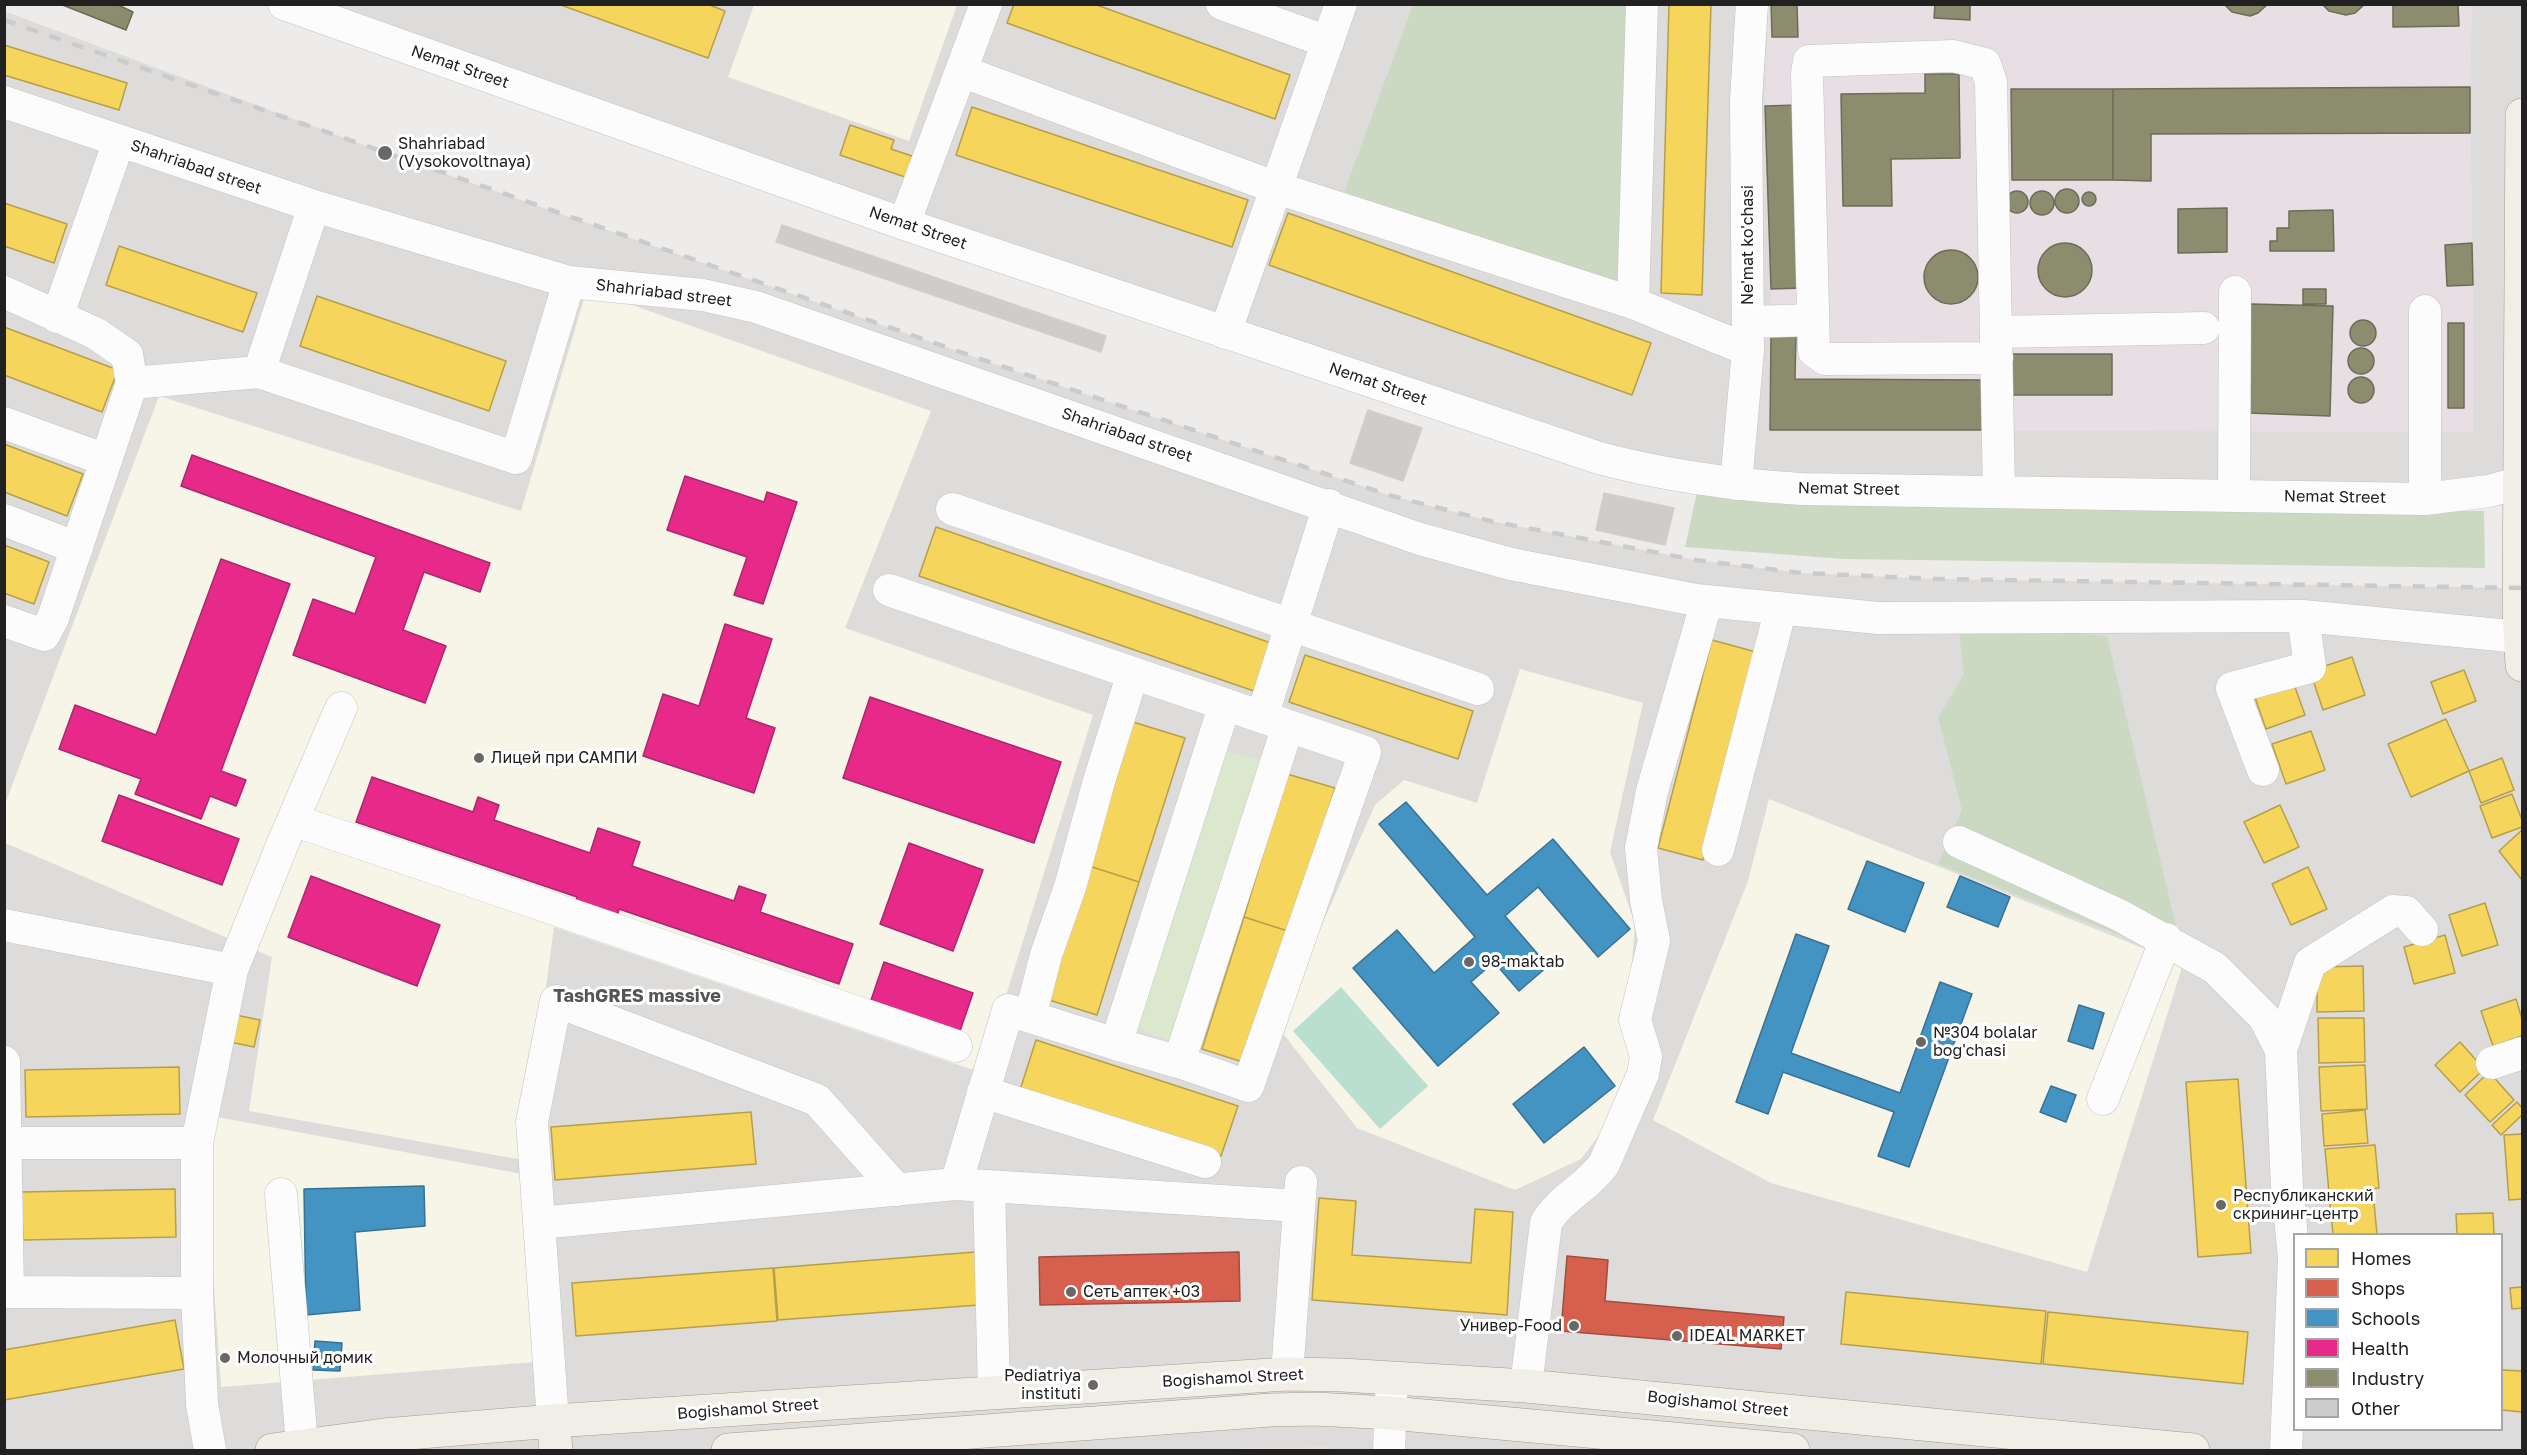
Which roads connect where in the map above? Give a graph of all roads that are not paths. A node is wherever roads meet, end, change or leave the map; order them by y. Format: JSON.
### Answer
{"nodes":[{"id":1,"x":284,"y":4,"type":"edge"},
{"id":2,"x":986,"y":4,"type":"edge"},
{"id":3,"x":1222,"y":4,"type":"edge"},
{"id":4,"x":1341,"y":4,"type":"edge"},
{"id":5,"x":1642,"y":4,"type":"edge"},
{"id":6,"x":1752,"y":4,"type":"edge"},
{"id":7,"x":1328,"y":42,"type":"junction"},
{"id":8,"x":961,"y":71,"type":"junction"},
{"id":9,"x":4,"y":102,"type":"edge"},
{"id":10,"x":2523,"y":115,"type":"edge"},
{"id":11,"x":119,"y":141,"type":"junction"},
{"id":12,"x":1277,"y":188,"type":"junction"},
{"id":13,"x":314,"y":206,"type":"junction"},
{"id":14,"x":2522,"y":211,"type":"edge"},
{"id":15,"x":904,"y":224,"type":"junction"},
{"id":16,"x":569,"y":282,"type":"junction"},
{"id":17,"x":4,"y":292,"type":"edge"},
{"id":18,"x":2235,"y":292,"type":"dead end"},
{"id":19,"x":1633,"y":303,"type":"junction"},
{"id":20,"x":2425,"y":311,"type":"dead end"},
{"id":21,"x":57,"y":317,"type":"junction"},
{"id":22,"x":1814,"y":320,"type":"junction"},
{"id":23,"x":2204,"y":328,"type":"dead end"},
{"id":24,"x":1226,"y":333,"type":"junction"},
{"id":25,"x":1748,"y":336,"type":"junction"},
{"id":26,"x":1996,"y":345,"type":"junction"},
{"id":27,"x":258,"y":372,"type":"junction"},
{"id":28,"x":132,"y":383,"type":"junction"},
{"id":29,"x":4,"y":423,"type":"edge"},
{"id":30,"x":106,"y":460,"type":"junction"},
{"id":31,"x":2521,"y":482,"type":"edge"},
{"id":32,"x":1736,"y":484,"type":"junction"},
{"id":33,"x":1999,"y":492,"type":"junction"},
{"id":34,"x":2234,"y":496,"type":"junction"},
{"id":35,"x":2425,"y":499,"type":"junction"},
{"id":36,"x":1329,"y":505,"type":"junction"},
{"id":37,"x":952,"y":509,"type":"dead end"},
{"id":38,"x":4,"y":520,"type":"edge"},
{"id":39,"x":77,"y":548,"type":"junction"},
{"id":40,"x":890,"y":590,"type":"dead end"},
{"id":41,"x":1707,"y":601,"type":"junction"},
{"id":42,"x":1781,"y":608,"type":"junction"},
{"id":43,"x":2303,"y":616,"type":"junction"},
{"id":44,"x":4,"y":621,"type":"edge"},
{"id":45,"x":2521,"y":651,"type":"edge"},
{"id":46,"x":1133,"y":673,"type":"junction"},
{"id":47,"x":1478,"y":689,"type":"dead end"},
{"id":48,"x":1225,"y":704,"type":"junction"},
{"id":49,"x":341,"y":708,"type":"dead end"},
{"id":50,"x":1275,"y":722,"type":"junction"},
{"id":51,"x":2263,"y":770,"type":"dead end"},
{"id":52,"x":293,"y":820,"type":"junction"},
{"id":53,"x":1959,"y":842,"type":"dead end"},
{"id":54,"x":1718,"y":850,"type":"dead end"},
{"id":55,"x":4,"y":925,"type":"edge"},
{"id":56,"x":2422,"y":930,"type":"dead end"},
{"id":57,"x":2166,"y":939,"type":"junction"},
{"id":58,"x":232,"y":970,"type":"junction"},
{"id":59,"x":1030,"y":1017,"type":"junction"},
{"id":60,"x":1116,"y":1044,"type":"junction"},
{"id":61,"x":956,"y":1046,"type":"dead end"},
{"id":62,"x":2281,"y":1050,"type":"junction"},
{"id":63,"x":2523,"y":1053,"type":"edge"},
{"id":64,"x":4,"y":1062,"type":"edge"},
{"id":65,"x":1179,"y":1062,"type":"junction"},
{"id":66,"x":2492,"y":1063,"type":"dead end"},
{"id":67,"x":983,"y":1092,"type":"junction"},
{"id":68,"x":2103,"y":1100,"type":"dead end"},
{"id":69,"x":6,"y":1142,"type":"edge"},
{"id":70,"x":197,"y":1143,"type":"junction"},
{"id":71,"x":1205,"y":1162,"type":"dead end"},
{"id":72,"x":6,"y":1175,"type":"edge"},
{"id":73,"x":956,"y":1184,"type":"junction"},
{"id":74,"x":989,"y":1186,"type":"junction"},
{"id":75,"x":897,"y":1190,"type":"junction"},
{"id":76,"x":281,"y":1194,"type":"dead end"},
{"id":77,"x":539,"y":1223,"type":"junction"},
{"id":78,"x":2293,"y":1246,"type":"edge"},
{"id":79,"x":2293,"y":1282,"type":"edge"},
{"id":80,"x":6,"y":1292,"type":"edge"},
{"id":81,"x":197,"y":1293,"type":"junction"},
{"id":82,"x":1287,"y":1374,"type":"junction"},
{"id":83,"x":1392,"y":1378,"type":"junction"},
{"id":84,"x":1526,"y":1386,"type":"junction"},
{"id":85,"x":994,"y":1393,"type":"junction"},
{"id":86,"x":1391,"y":1413,"type":"junction"},
{"id":87,"x":554,"y":1436,"type":"edge"},
{"id":88,"x":1940,"y":1438,"type":"edge"},
{"id":89,"x":2066,"y":1444,"type":"edge"},
{"id":90,"x":287,"y":1448,"type":"edge"},
{"id":91,"x":1754,"y":1449,"type":"edge"},
{"id":92,"x":210,"y":1450,"type":"edge"},
{"id":93,"x":750,"y":1450,"type":"edge"},
{"id":94,"x":1389,"y":1450,"type":"edge"},
{"id":95,"x":1793,"y":1450,"type":"edge"},
{"id":96,"x":2193,"y":1450,"type":"edge"},
{"id":97,"x":2286,"y":1450,"type":"edge"}],
"edges":[{"from":1,"to":15,"type":"street","name":"Nemat Street"},
{"from":2,"to":8,"type":"street"},
{"from":3,"to":7,"type":"street"},
{"from":4,"to":7,"type":"street"},
{"from":5,"to":19,"type":"street"},
{"from":6,"to":25,"type":"street","name":"Ne'mat ko'chasi"},
{"from":7,"to":12,"type":"street"},
{"from":8,"to":12,"type":"street"},
{"from":8,"to":15,"type":"street"},
{"from":9,"to":11,"type":"street","name":"Shahriabad street"},
{"from":10,"to":14,"type":"main road"},
{"from":11,"to":13,"type":"street","name":"Shahriabad street"},
{"from":11,"to":21,"type":"street"},
{"from":12,"to":19,"type":"street"},
{"from":12,"to":24,"type":"street"},
{"from":13,"to":16,"type":"street","name":"Shahriabad street"},
{"from":13,"to":27,"type":"street"},
{"from":14,"to":31,"type":"main road"},
{"from":15,"to":24,"type":"street","name":"Nemat Street"},
{"from":16,"to":27,"type":"street"},
{"from":16,"to":36,"type":"street","name":"Shahriabad street"},
{"from":17,"to":21,"type":"street"},
{"from":18,"to":34,"type":"street"},
{"from":19,"to":25,"type":"street"},
{"from":20,"to":35,"type":"street"},
{"from":21,"to":28,"type":"street"},
{"from":22,"to":25,"type":"street"},
{"from":22,"to":26,"type":"street"},
{"from":22,"to":26,"type":"street"},
{"from":23,"to":26,"type":"street"},
{"from":24,"to":32,"type":"street","name":"Nemat Street"},
{"from":25,"to":32,"type":"street","name":"Ne'mat ko'chasi"},
{"from":26,"to":33,"type":"street"},
{"from":27,"to":28,"type":"street"},
{"from":28,"to":30,"type":"street"},
{"from":29,"to":30,"type":"street"},
{"from":30,"to":39,"type":"street"},
{"from":31,"to":35,"type":"street","name":"Nemat Street"},
{"from":31,"to":45,"type":"main road"},
{"from":32,"to":33,"type":"street","name":"Nemat Street"},
{"from":33,"to":34,"type":"street","name":"Nemat Street"},
{"from":34,"to":35,"type":"street","name":"Nemat Street"},
{"from":36,"to":41,"type":"street","name":"Shahriabad street"},
{"from":36,"to":50,"type":"street"},
{"from":37,"to":47,"type":"street"},
{"from":38,"to":39,"type":"street"},
{"from":39,"to":44,"type":"street"},
{"from":40,"to":46,"type":"street"},
{"from":41,"to":42,"type":"street","name":"Shahriabad street"},
{"from":41,"to":84,"type":"street"},
{"from":42,"to":43,"type":"street","name":"Shahriabad street"},
{"from":42,"to":54,"type":"street"},
{"from":43,"to":45,"type":"street","name":"Shahriabad street"},
{"from":43,"to":51,"type":"street"},
{"from":46,"to":48,"type":"street"},
{"from":46,"to":59,"type":"street"},
{"from":48,"to":50,"type":"street"},
{"from":48,"to":60,"type":"street"},
{"from":49,"to":52,"type":"street"},
{"from":50,"to":65,"type":"street"},
{"from":50,"to":65,"type":"street"},
{"from":52,"to":58,"type":"street"},
{"from":52,"to":61,"type":"street"},
{"from":53,"to":57,"type":"street"},
{"from":55,"to":58,"type":"street"},
{"from":56,"to":62,"type":"street"},
{"from":57,"to":62,"type":"street"},
{"from":57,"to":68,"type":"street"},
{"from":58,"to":70,"type":"street"},
{"from":59,"to":60,"type":"street"},
{"from":59,"to":67,"type":"street"},
{"from":60,"to":65,"type":"street"},
{"from":62,"to":78,"type":"street"},
{"from":63,"to":66,"type":"street"},
{"from":64,"to":69,"type":"street"},
{"from":67,"to":71,"type":"street"},
{"from":67,"to":73,"type":"street"},
{"from":69,"to":70,"type":"street"},
{"from":69,"to":72,"type":"street"},
{"from":70,"to":81,"type":"street"},
{"from":72,"to":80,"type":"street"},
{"from":73,"to":74,"type":"street"},
{"from":73,"to":75,"type":"street"},
{"from":74,"to":82,"type":"street"},
{"from":74,"to":85,"type":"street"},
{"from":75,"to":77,"type":"street"},
{"from":75,"to":77,"type":"street"},
{"from":76,"to":90,"type":"street"},
{"from":77,"to":87,"type":"street"},
{"from":79,"to":97,"type":"street"},
{"from":80,"to":81,"type":"street"},
{"from":81,"to":92,"type":"street"},
{"from":82,"to":83,"type":"main road","name":"Bogishamol Street"},
{"from":82,"to":85,"type":"main road","name":"Bogishamol Street"},
{"from":83,"to":84,"type":"main road","name":"Bogishamol Street"},
{"from":83,"to":86,"type":"street"},
{"from":84,"to":88,"type":"main road","name":"Bogishamol Street"},
{"from":85,"to":87,"type":"main road","name":"Bogishamol Street"},
{"from":86,"to":91,"type":"main road","name":"Bogishamol Street"},
{"from":86,"to":93,"type":"main road","name":"Bogishamol Street"},
{"from":86,"to":94,"type":"street"},
{"from":87,"to":90,"type":"main road","name":"Bogishamol Street"},
{"from":88,"to":89,"type":"main road","name":"Bogishamol Street"},
{"from":89,"to":96,"type":"main road","name":"Bogishamol Street"},
{"from":91,"to":95,"type":"main road","name":"Bogishamol Street"}]}
